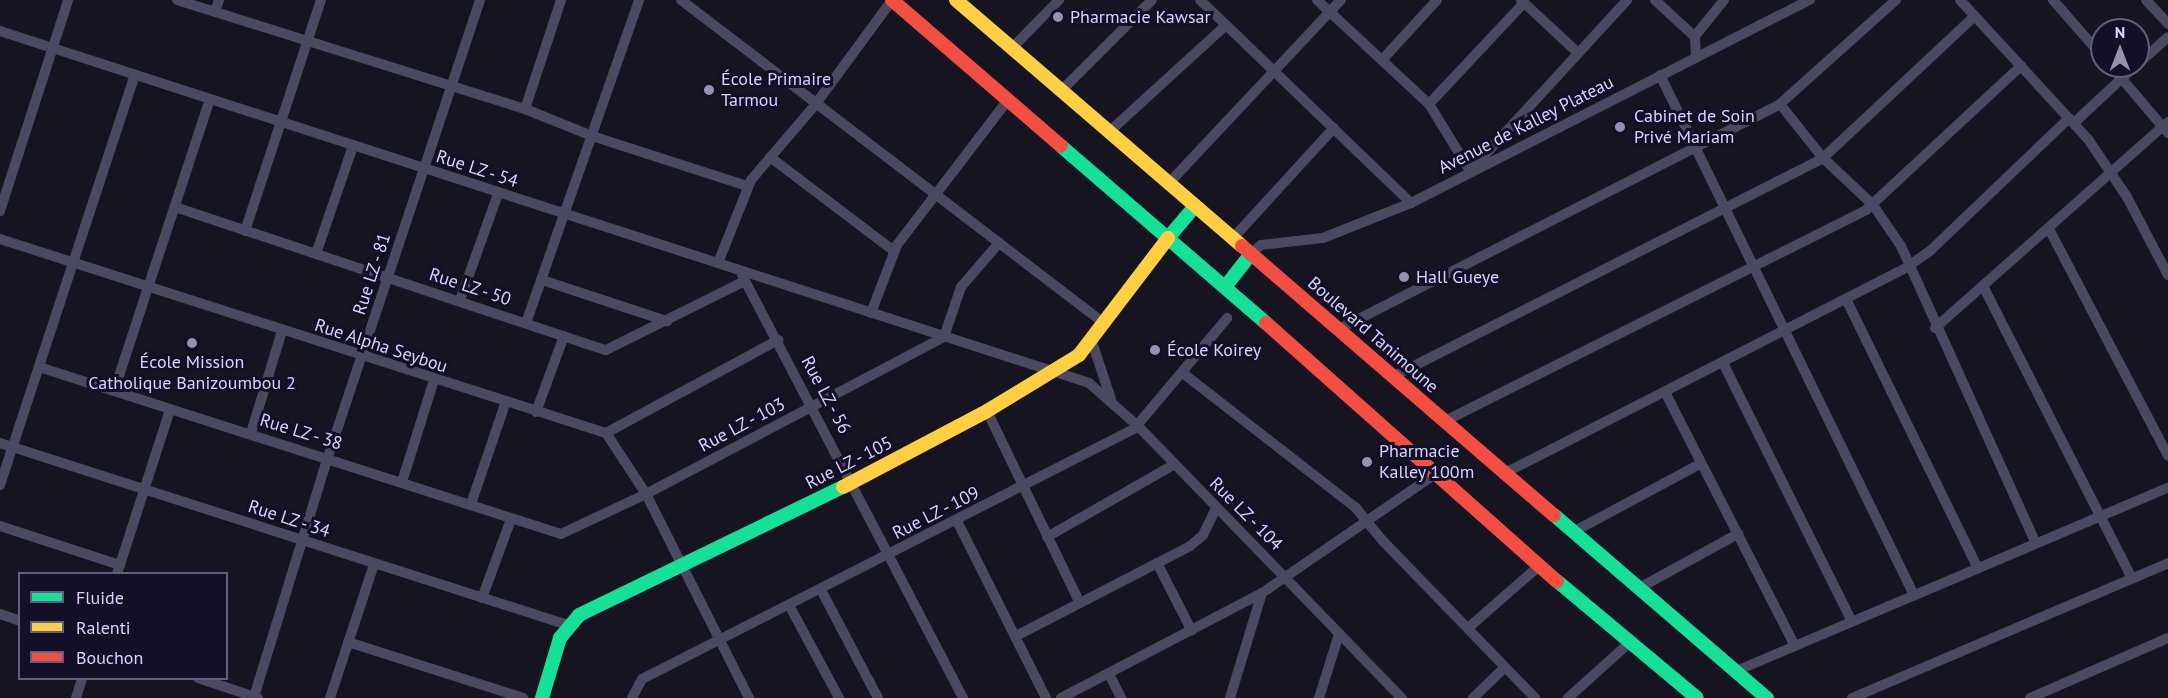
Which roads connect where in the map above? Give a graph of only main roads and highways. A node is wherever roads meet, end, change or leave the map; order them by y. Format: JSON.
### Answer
{"nodes":[{"id":1,"x":892,"y":0,"type":"edge"},
{"id":2,"x":958,"y":1,"type":"edge"},
{"id":3,"x":1195,"y":206,"type":"junction"},
{"id":4,"x":1168,"y":238,"type":"junction"},
{"id":5,"x":1251,"y":254,"type":"junction"},
{"id":6,"x":1225,"y":287,"type":"junction"},
{"id":7,"x":542,"y":698,"type":"edge"},
{"id":8,"x":1697,"y":698,"type":"edge"},
{"id":9,"x":1767,"y":698,"type":"edge"}],
"edges":[{"from":1,"to":4,"type":"main road"},
{"from":2,"to":3,"type":"main road","name":"Boulevard Tanimoune"},
{"from":3,"to":4,"type":"main road","name":"Rue LZ - 105"},
{"from":3,"to":5,"type":"main road","name":"Boulevard Tanimoune"},
{"from":4,"to":6,"type":"main road"},
{"from":4,"to":7,"type":"main road","name":"Rue LZ - 105"},
{"from":5,"to":6,"type":"main road"},
{"from":5,"to":9,"type":"main road","name":"Boulevard Tanimoune"},
{"from":6,"to":8,"type":"main road"}]}
